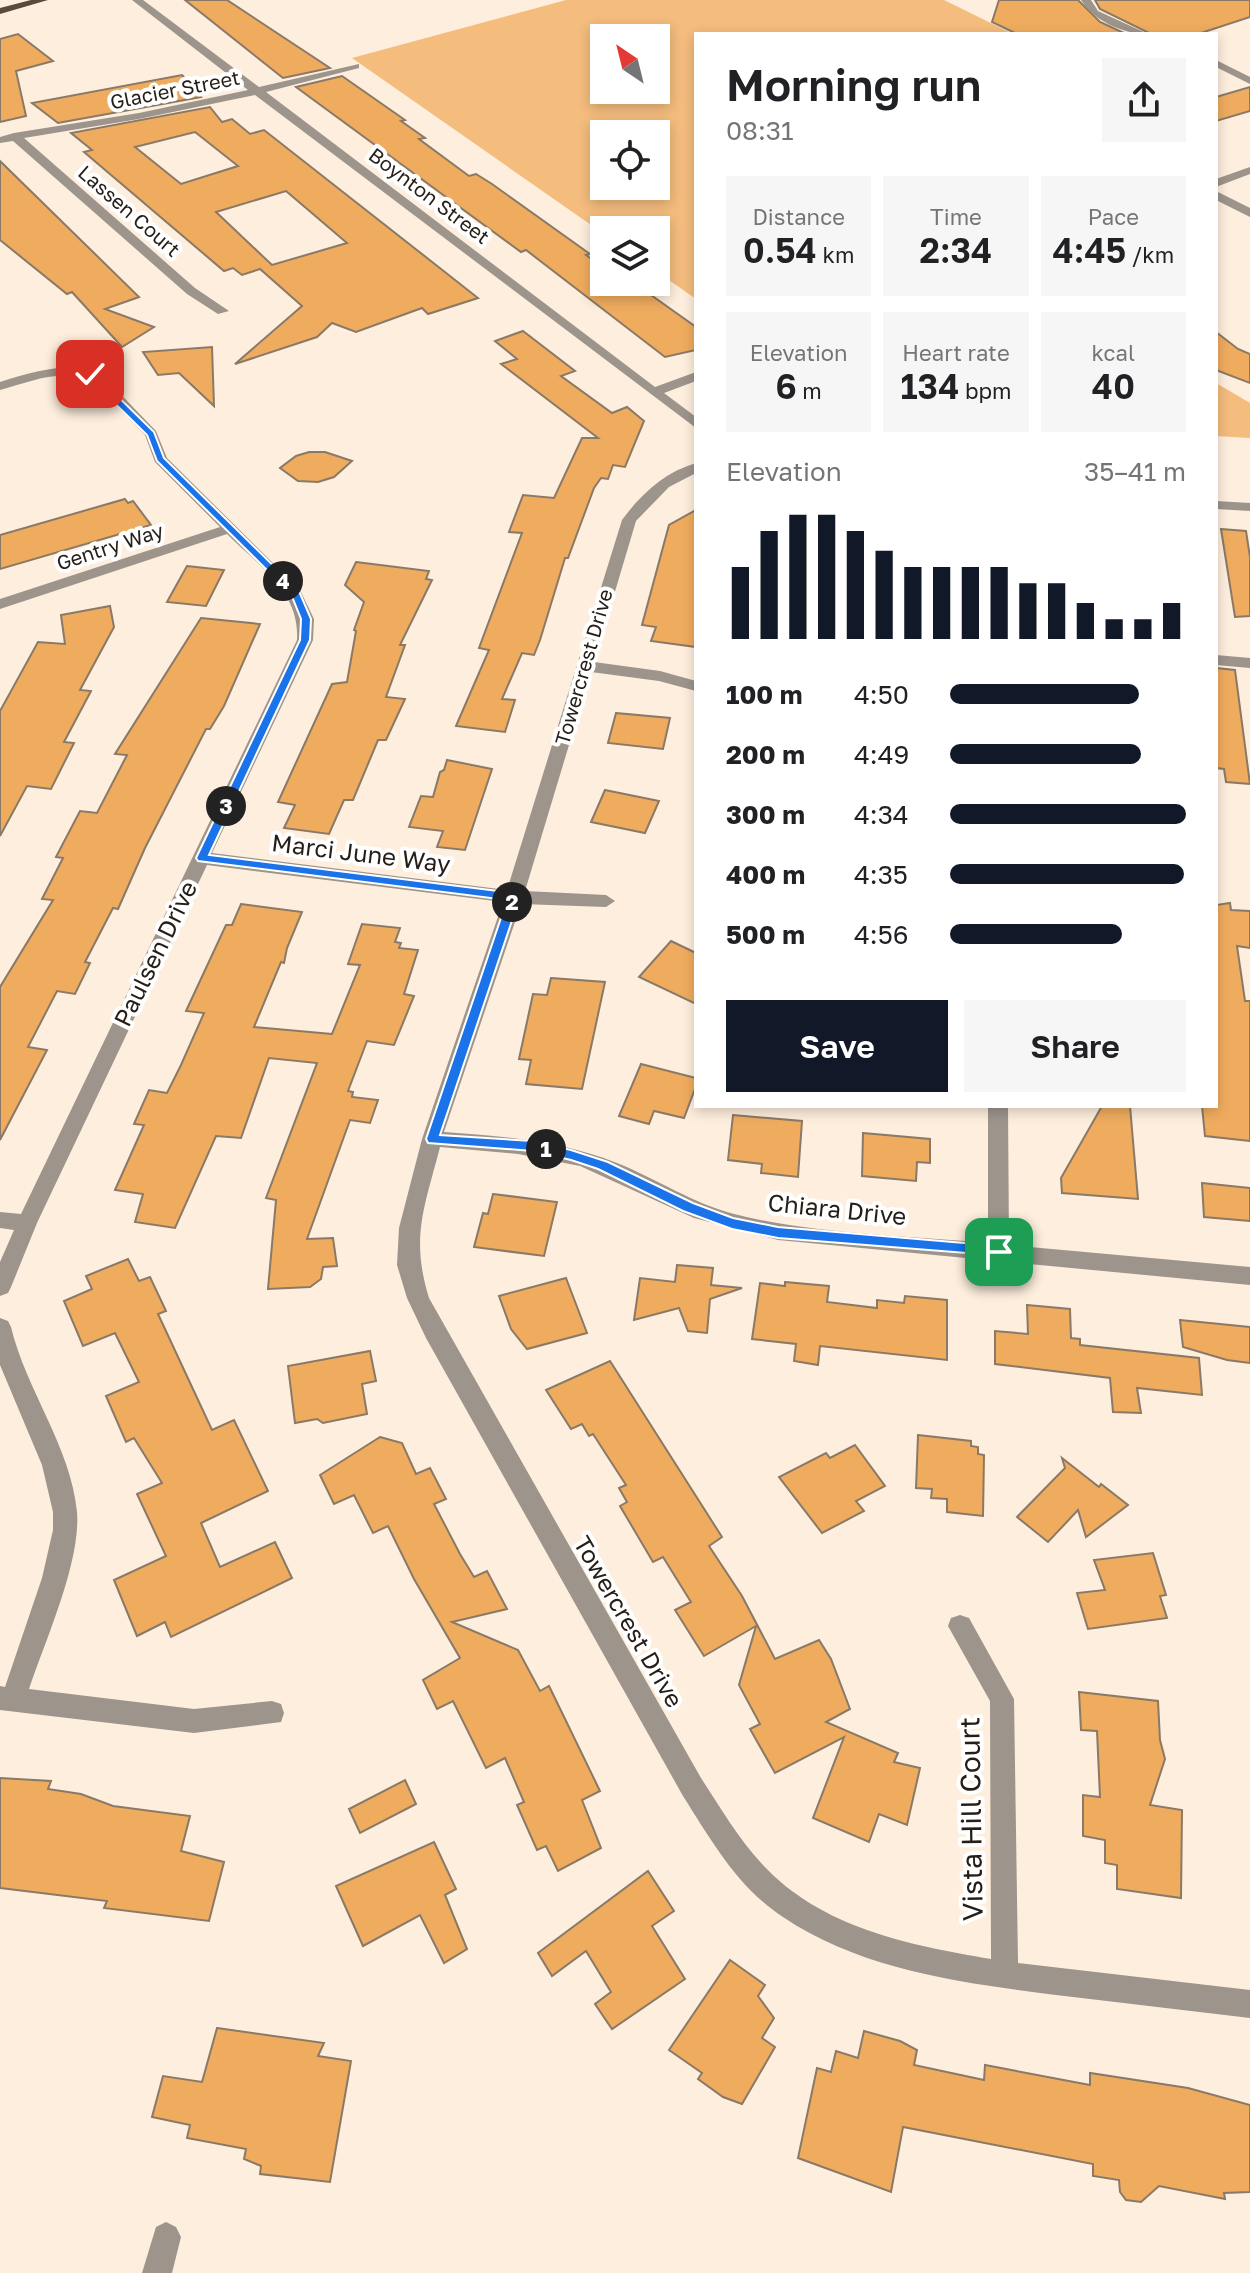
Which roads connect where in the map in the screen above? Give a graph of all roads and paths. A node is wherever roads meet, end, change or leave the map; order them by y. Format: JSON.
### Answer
{"nodes":[{"id":1,"x":43,"y":0,"type":"edge"},
{"id":2,"x":137,"y":0,"type":"edge"},
{"id":3,"x":1086,"y":0,"type":"edge"},
{"id":4,"x":0,"y":11,"type":"edge"},
{"id":5,"x":1138,"y":32,"type":"edge"},
{"id":6,"x":1218,"y":64,"type":"edge"},
{"id":7,"x":355,"y":66,"type":"dead end"},
{"id":8,"x":1250,"y":81,"type":"edge"},
{"id":9,"x":259,"y":92,"type":"junction"},
{"id":10,"x":14,"y":136,"type":"junction"},
{"id":11,"x":0,"y":140,"type":"edge"},
{"id":12,"x":1250,"y":170,"type":"edge"},
{"id":13,"x":1218,"y":182,"type":"edge"},
{"id":14,"x":1218,"y":196,"type":"edge"},
{"id":15,"x":1250,"y":213,"type":"edge"},
{"id":16,"x":223,"y":311,"type":"dead end"},
{"id":17,"x":694,"y":377,"type":"edge"},
{"id":18,"x":0,"y":386,"type":"edge"},
{"id":19,"x":654,"y":392,"type":"junction"},
{"id":20,"x":694,"y":422,"type":"edge"},
{"id":21,"x":694,"y":468,"type":"edge"},
{"id":22,"x":1218,"y":505,"type":"edge"},
{"id":23,"x":1250,"y":507,"type":"edge"},
{"id":24,"x":231,"y":528,"type":"junction"},
{"id":25,"x":0,"y":604,"type":"edge"},
{"id":26,"x":1218,"y":660,"type":"edge"},
{"id":27,"x":1250,"y":663,"type":"edge"},
{"id":28,"x":585,"y":666,"type":"junction"},
{"id":29,"x":694,"y":685,"type":"edge"},
{"id":30,"x":202,"y":858,"type":"junction"},
{"id":31,"x":514,"y":897,"type":"junction"},
{"id":32,"x":606,"y":901,"type":"dead end"},
{"id":33,"x":998,"y":1108,"type":"edge"},
{"id":34,"x":432,"y":1139,"type":"junction"},
{"id":35,"x":0,"y":1220,"type":"edge"},
{"id":36,"x":27,"y":1223,"type":"junction"},
{"id":37,"x":999,"y":1252,"type":"junction"},
{"id":38,"x":1250,"y":1276,"type":"edge"},
{"id":39,"x":0,"y":1287,"type":"edge"},
{"id":40,"x":0,"y":1327,"type":"edge"},
{"id":41,"x":960,"y":1626,"type":"dead end"},
{"id":42,"x":6,"y":1699,"type":"edge"},
{"id":43,"x":272,"y":1713,"type":"dead end"},
{"id":44,"x":1005,"y":1975,"type":"junction"},
{"id":45,"x":1250,"y":2004,"type":"edge"},
{"id":46,"x":166,"y":2237,"type":"dead end"},
{"id":47,"x":157,"y":2273,"type":"edge"}],
"edges":[{"from":1,"to":4,"type":"main road"},
{"from":2,"to":9,"type":"street","name":"Boynton Street"},
{"from":3,"to":5,"type":"street"},
{"from":6,"to":8,"type":"street"},
{"from":7,"to":9,"type":"street","name":"Glacier Street"},
{"from":9,"to":10,"type":"street","name":"Glacier Street"},
{"from":9,"to":19,"type":"street","name":"Boynton Street"},
{"from":10,"to":11,"type":"street","name":"Glacier Street"},
{"from":10,"to":16,"type":"street","name":"Lassen Court"},
{"from":12,"to":13,"type":"street"},
{"from":14,"to":15,"type":"street"},
{"from":17,"to":19,"type":"street"},
{"from":18,"to":24,"type":"street","name":"Paulsen Drive"},
{"from":19,"to":20,"type":"street","name":"Boynton Street"},
{"from":21,"to":28,"type":"street","name":"Towercrest Drive"},
{"from":22,"to":23,"type":"street"},
{"from":24,"to":25,"type":"street","name":"Gentry Way"},
{"from":24,"to":30,"type":"street","name":"Paulsen Drive"},
{"from":26,"to":27,"type":"street"},
{"from":28,"to":29,"type":"street"},
{"from":28,"to":31,"type":"street","name":"Towercrest Drive"},
{"from":30,"to":31,"type":"street","name":"Marci June Way"},
{"from":30,"to":36,"type":"street","name":"Paulsen Drive"},
{"from":31,"to":32,"type":"street"},
{"from":31,"to":34,"type":"street","name":"Towercrest Drive"},
{"from":33,"to":37,"type":"street"},
{"from":34,"to":37,"type":"street","name":"Chiara Drive"},
{"from":34,"to":44,"type":"street","name":"Towercrest Drive"},
{"from":35,"to":36,"type":"street"},
{"from":36,"to":39,"type":"street","name":"Paulsen Drive"},
{"from":37,"to":38,"type":"street","name":"Chiara Drive"},
{"from":40,"to":42,"type":"street"},
{"from":41,"to":44,"type":"street","name":"Vista Hill Court"},
{"from":42,"to":43,"type":"street"},
{"from":44,"to":45,"type":"street","name":"Towercrest Drive"},
{"from":46,"to":47,"type":"street"}]}
